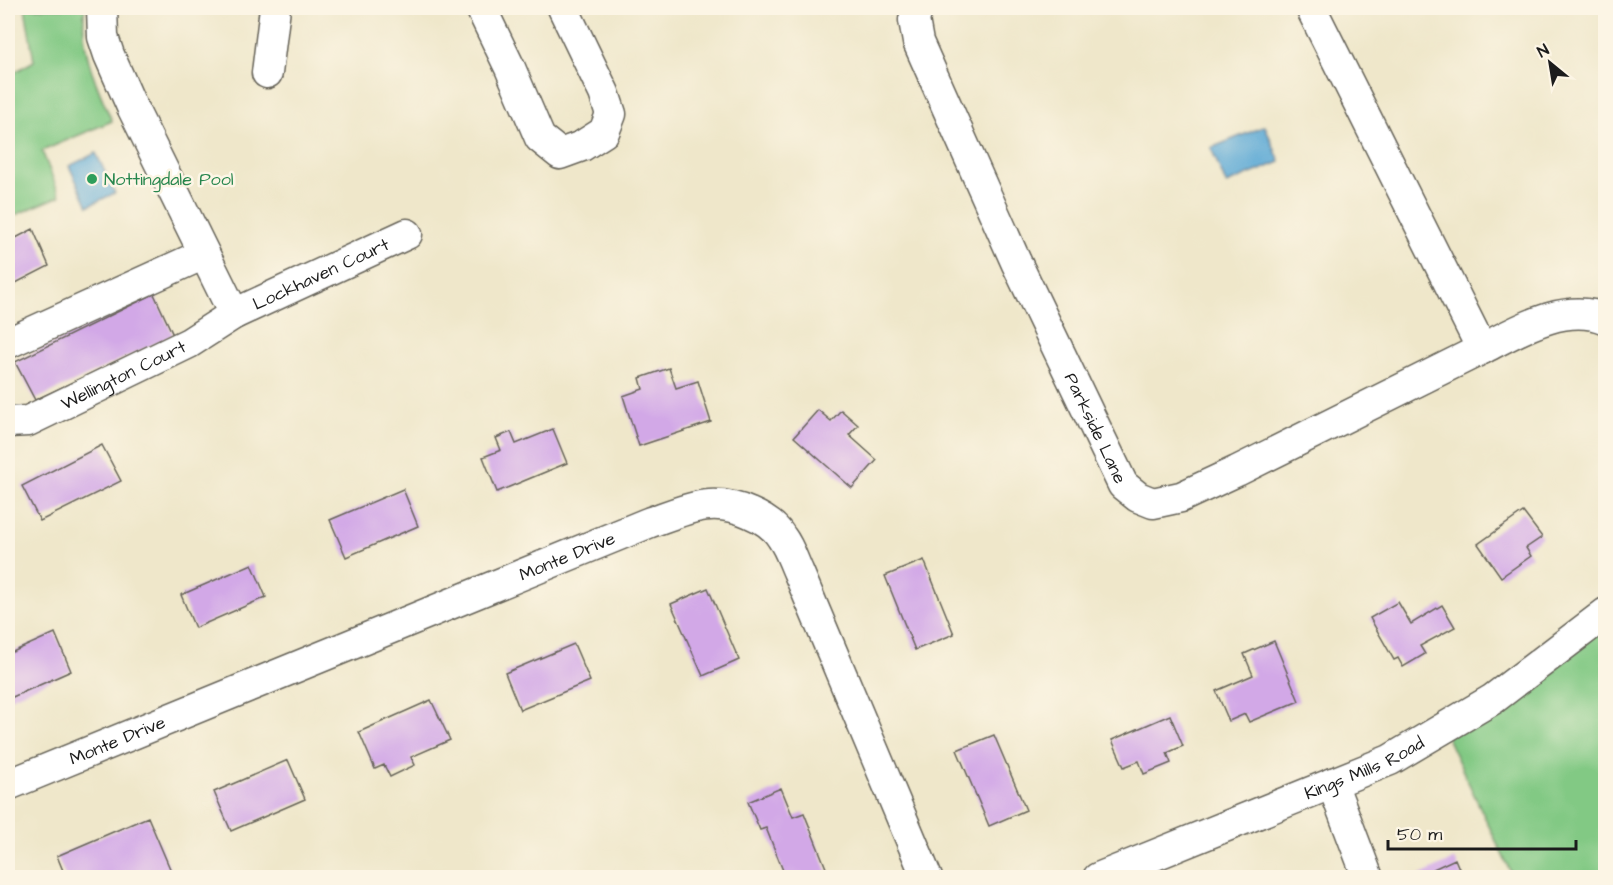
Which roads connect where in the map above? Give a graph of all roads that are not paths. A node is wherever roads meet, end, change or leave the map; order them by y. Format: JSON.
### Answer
{"nodes":[{"id":1,"x":102,"y":8,"type":"edge"},
{"id":2,"x":276,"y":8,"type":"edge"},
{"id":3,"x":481,"y":8,"type":"edge"},
{"id":4,"x":563,"y":8,"type":"edge"},
{"id":5,"x":918,"y":8,"type":"edge"},
{"id":6,"x":1311,"y":8,"type":"edge"},
{"id":7,"x":267,"y":73,"type":"dead end"},
{"id":8,"x":408,"y":234,"type":"dead end"},
{"id":9,"x":204,"y":254,"type":"junction"},
{"id":10,"x":234,"y":314,"type":"junction"},
{"id":11,"x":1605,"y":319,"type":"edge"},
{"id":12,"x":8,"y":343,"type":"edge"},
{"id":13,"x":1482,"y":349,"type":"junction"},
{"id":14,"x":8,"y":422,"type":"edge"},
{"id":15,"x":1605,"y":613,"type":"edge"},
{"id":16,"x":1332,"y":783,"type":"junction"},
{"id":17,"x":8,"y":785,"type":"edge"},
{"id":18,"x":927,"y":878,"type":"edge"},
{"id":19,"x":1098,"y":878,"type":"edge"},
{"id":20,"x":1368,"y":878,"type":"edge"}],
"edges":[{"from":1,"to":9,"type":"street"},
{"from":2,"to":7,"type":"street"},
{"from":3,"to":4,"type":"street"},
{"from":5,"to":13,"type":"street","name":"Parkside Lane"},
{"from":6,"to":13,"type":"street"},
{"from":8,"to":10,"type":"street","name":"Lockhaven Court"},
{"from":9,"to":10,"type":"street"},
{"from":9,"to":12,"type":"street"},
{"from":10,"to":14,"type":"street","name":"Wellington Court"},
{"from":11,"to":13,"type":"street","name":"Parkside Lane"},
{"from":15,"to":16,"type":"street","name":"Kings Mills Road"},
{"from":16,"to":19,"type":"street","name":"Kings Mills Road"},
{"from":16,"to":20,"type":"street"},
{"from":17,"to":18,"type":"street","name":"Monte Drive"}]}
